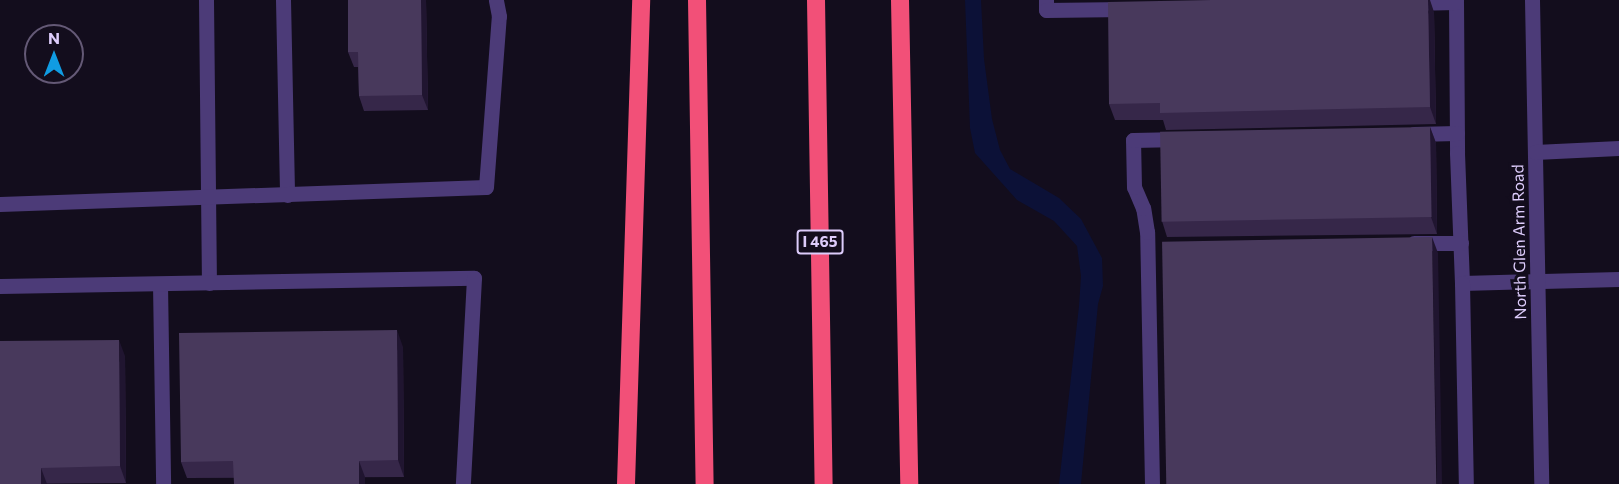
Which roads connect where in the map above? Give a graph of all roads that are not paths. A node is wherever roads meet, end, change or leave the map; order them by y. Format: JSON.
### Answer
{"nodes":[{"id":1,"x":206,"y":0,"type":"edge"},
{"id":2,"x":284,"y":0,"type":"edge"},
{"id":3,"x":496,"y":0,"type":"edge"},
{"id":4,"x":641,"y":0,"type":"edge"},
{"id":5,"x":697,"y":0,"type":"edge"},
{"id":6,"x":816,"y":0,"type":"edge"},
{"id":7,"x":900,"y":0,"type":"edge"},
{"id":8,"x":1046,"y":0,"type":"edge"},
{"id":9,"x":1533,"y":0,"type":"edge"},
{"id":10,"x":1456,"y":1,"type":"edge"},
{"id":11,"x":1398,"y":3,"type":"edge"},
{"id":12,"x":1140,"y":8,"type":"edge"},
{"id":13,"x":1457,"y":134,"type":"junction"},
{"id":14,"x":1399,"y":135,"type":"edge"},
{"id":15,"x":1191,"y":139,"type":"edge"},
{"id":16,"x":1619,"y":148,"type":"edge"},
{"id":17,"x":1535,"y":152,"type":"junction"},
{"id":18,"x":287,"y":195,"type":"junction"},
{"id":19,"x":210,"y":198,"type":"junction"},
{"id":20,"x":0,"y":204,"type":"edge"},
{"id":21,"x":1461,"y":243,"type":"junction"},
{"id":22,"x":1402,"y":244,"type":"edge"},
{"id":23,"x":1619,"y":279,"type":"edge"},
{"id":24,"x":1537,"y":281,"type":"junction"},
{"id":25,"x":209,"y":283,"type":"junction"},
{"id":26,"x":1462,"y":283,"type":"junction"},
{"id":27,"x":160,"y":284,"type":"junction"},
{"id":28,"x":0,"y":286,"type":"edge"},
{"id":29,"x":163,"y":484,"type":"edge"},
{"id":30,"x":463,"y":484,"type":"edge"},
{"id":31,"x":626,"y":484,"type":"edge"},
{"id":32,"x":705,"y":484,"type":"edge"},
{"id":33,"x":824,"y":484,"type":"edge"},
{"id":34,"x":909,"y":484,"type":"edge"},
{"id":35,"x":1152,"y":484,"type":"edge"},
{"id":36,"x":1466,"y":484,"type":"edge"},
{"id":37,"x":1541,"y":484,"type":"edge"}],
"edges":[{"from":1,"to":19,"type":"street"},
{"from":2,"to":18,"type":"street"},
{"from":3,"to":18,"type":"street"},
{"from":4,"to":31,"type":"highway"},
{"from":5,"to":32,"type":"highway"},
{"from":6,"to":33,"type":"highway","number":"I 465"},
{"from":7,"to":34,"type":"highway"},
{"from":8,"to":12,"type":"street"},
{"from":9,"to":17,"type":"street","name":"North Glen Arm Road"},
{"from":10,"to":11,"type":"street"},
{"from":10,"to":13,"type":"street"},
{"from":13,"to":14,"type":"street"},
{"from":13,"to":21,"type":"street"},
{"from":15,"to":35,"type":"street"},
{"from":16,"to":17,"type":"street"},
{"from":17,"to":24,"type":"street","name":"North Glen Arm Road"},
{"from":18,"to":19,"type":"street"},
{"from":19,"to":20,"type":"street"},
{"from":19,"to":25,"type":"street"},
{"from":21,"to":22,"type":"street"},
{"from":21,"to":26,"type":"street"},
{"from":23,"to":24,"type":"street"},
{"from":24,"to":26,"type":"street"},
{"from":24,"to":37,"type":"street","name":"North Glen Arm Road"},
{"from":25,"to":27,"type":"street"},
{"from":25,"to":30,"type":"street"},
{"from":26,"to":36,"type":"street"},
{"from":27,"to":28,"type":"street"},
{"from":27,"to":29,"type":"street"}]}
